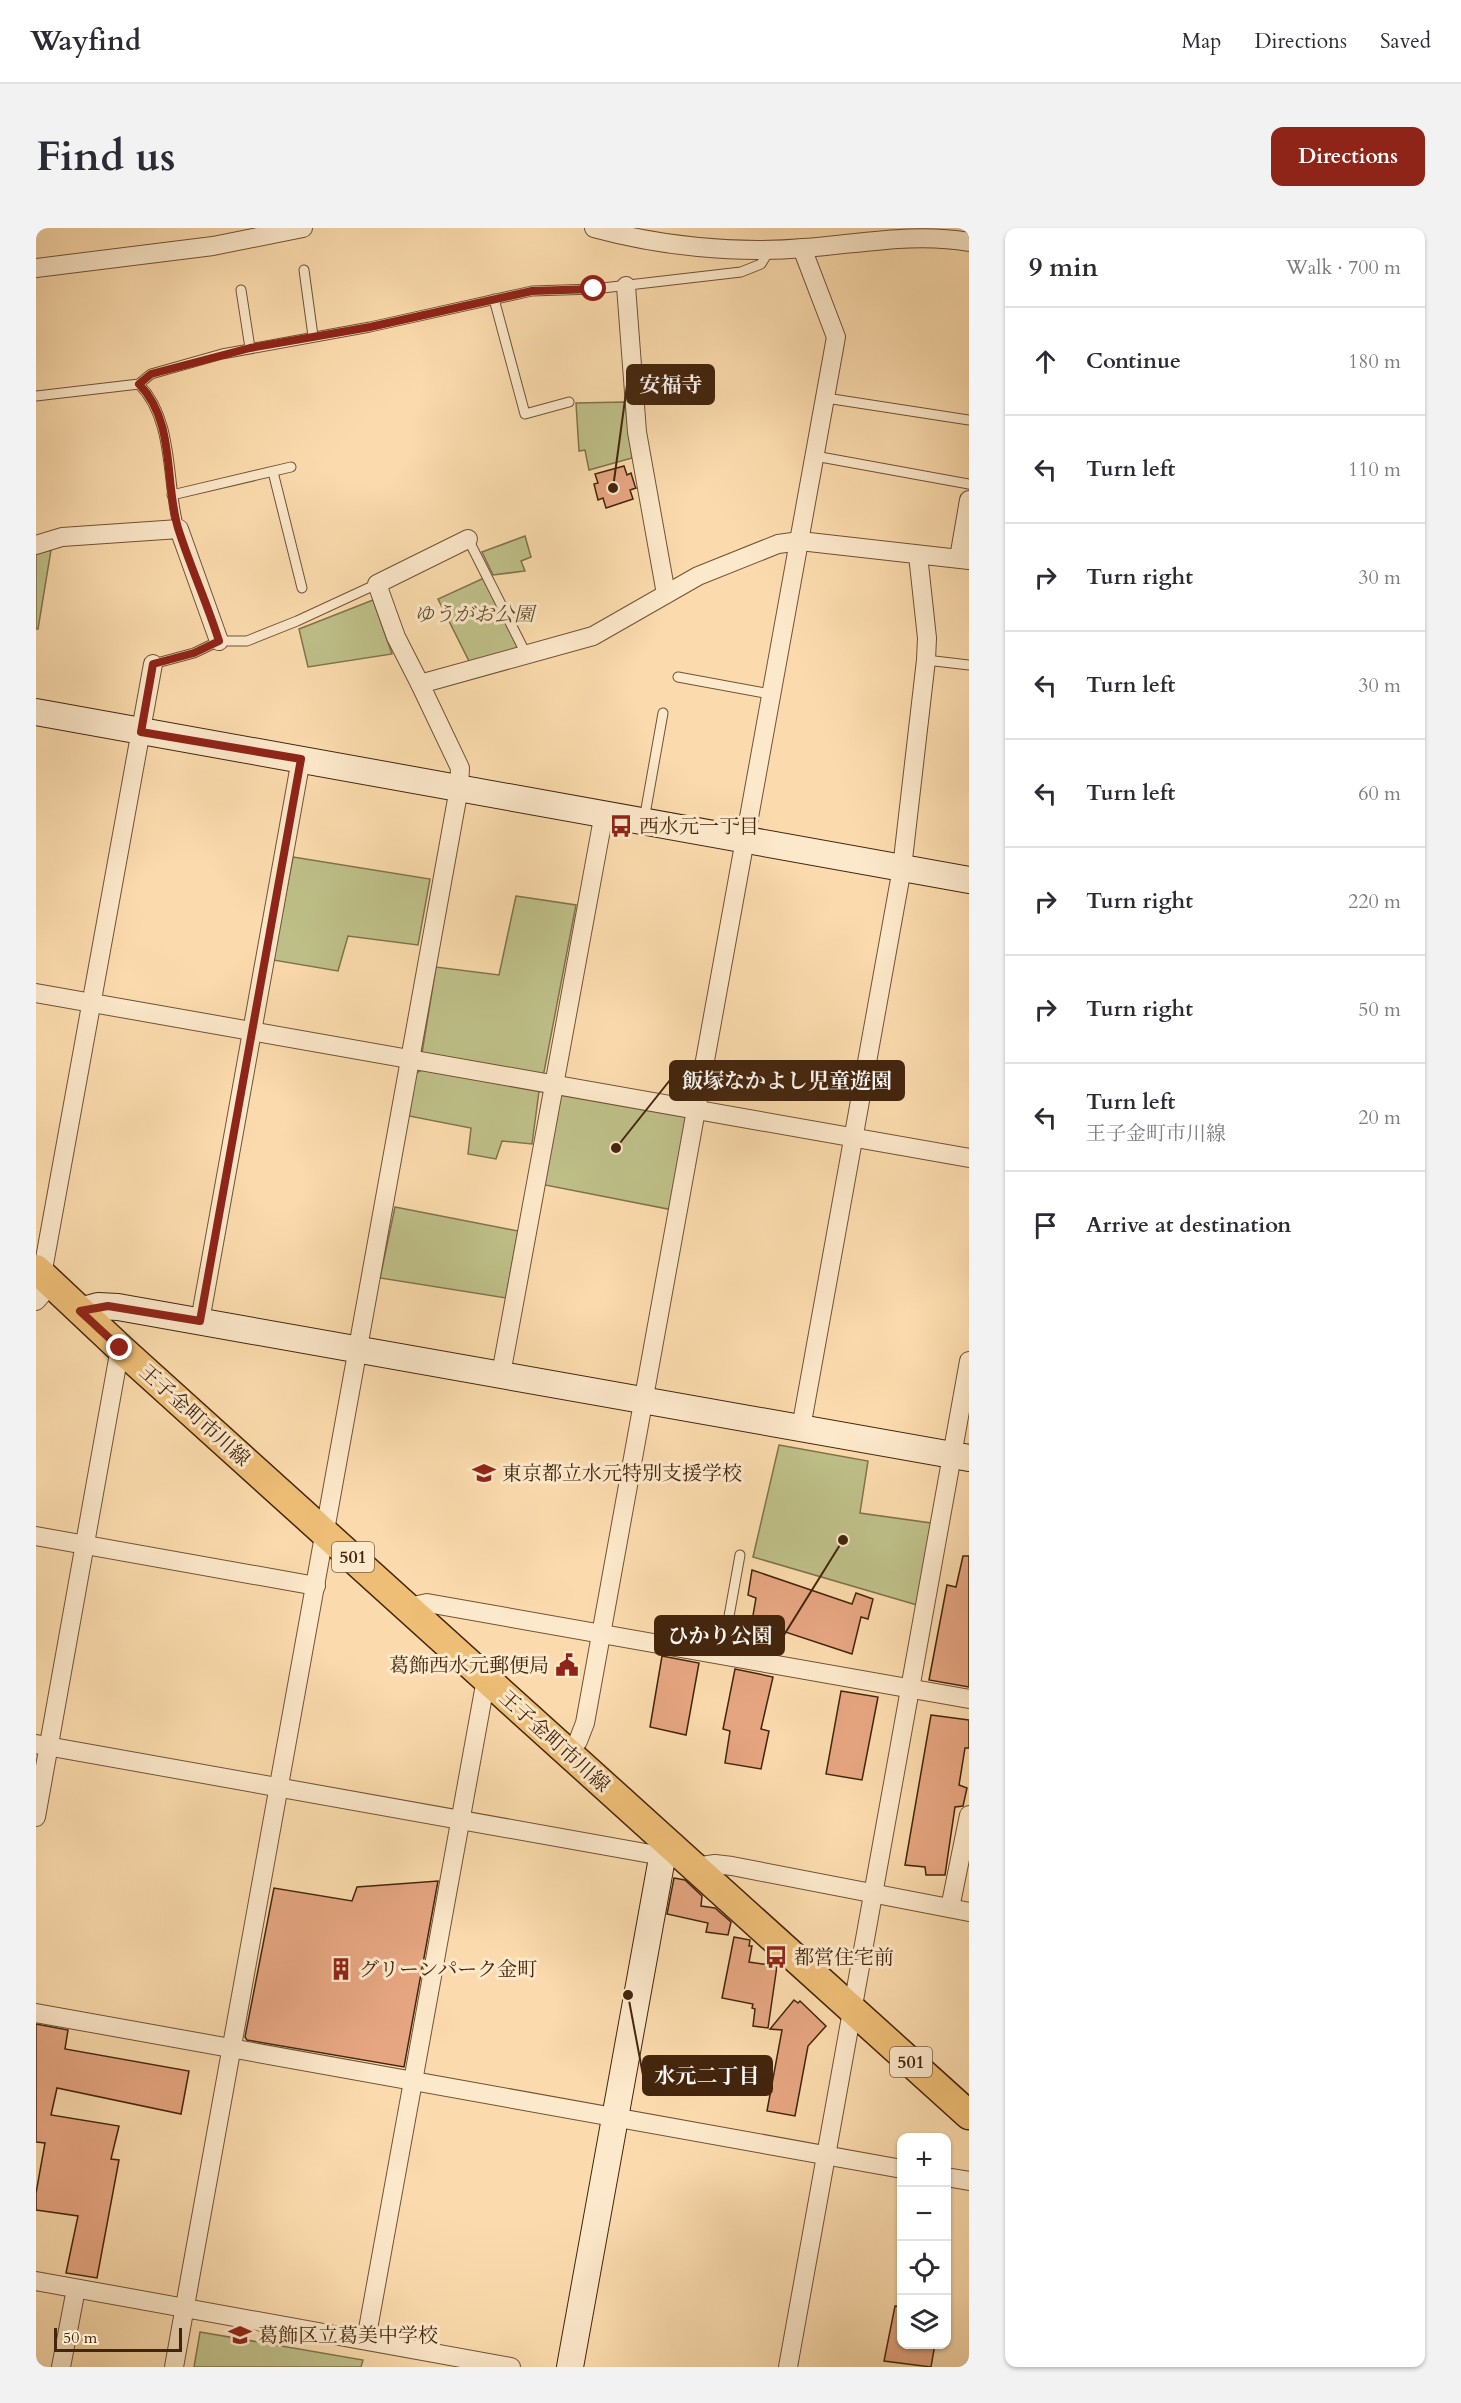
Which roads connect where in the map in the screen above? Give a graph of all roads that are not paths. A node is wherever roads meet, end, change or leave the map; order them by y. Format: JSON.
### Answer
{"nodes":[{"id":1,"x":303,"y":228,"type":"edge"},
{"id":2,"x":594,"y":228,"type":"edge"},
{"id":3,"x":969,"y":242,"type":"edge"},
{"id":4,"x":770,"y":249,"type":"junction"},
{"id":5,"x":802,"y":249,"type":"junction"},
{"id":6,"x":36,"y":268,"type":"edge"},
{"id":7,"x":304,"y":270,"type":"dead end"},
{"id":8,"x":626,"y":286,"type":"junction"},
{"id":9,"x":241,"y":290,"type":"dead end"},
{"id":10,"x":494,"y":299,"type":"junction"},
{"id":11,"x":313,"y":336,"type":"junction"},
{"id":12,"x":250,"y":348,"type":"junction"},
{"id":13,"x":139,"y":384,"type":"junction"},
{"id":14,"x":36,"y":396,"type":"edge"},
{"id":15,"x":826,"y":398,"type":"junction"},
{"id":16,"x":569,"y":402,"type":"dead end"},
{"id":17,"x":969,"y":420,"type":"edge"},
{"id":18,"x":815,"y":456,"type":"junction"},
{"id":19,"x":291,"y":467,"type":"dead end"},
{"id":20,"x":273,"y":472,"type":"junction"},
{"id":21,"x":969,"y":484,"type":"edge"},
{"id":22,"x":172,"y":495,"type":"junction"},
{"id":23,"x":969,"y":500,"type":"edge"},
{"id":24,"x":179,"y":529,"type":"junction"},
{"id":25,"x":468,"y":539,"type":"joint"},
{"id":26,"x":800,"y":541,"type":"junction"},
{"id":27,"x":36,"y":544,"type":"edge"},
{"id":28,"x":918,"y":555,"type":"junction"},
{"id":29,"x":964,"y":559,"type":"edge"},
{"id":30,"x":377,"y":584,"type":"junction"},
{"id":31,"x":303,"y":588,"type":"dead end"},
{"id":32,"x":666,"y":594,"type":"junction"},
{"id":33,"x":219,"y":641,"type":"junction"},
{"id":34,"x":526,"y":654,"type":"junction"},
{"id":35,"x":926,"y":660,"type":"junction"},
{"id":36,"x":153,"y":664,"type":"joint"},
{"id":37,"x":969,"y":666,"type":"edge"},
{"id":38,"x":678,"y":677,"type":"dead end"},
{"id":39,"x":420,"y":684,"type":"junction"},
{"id":40,"x":770,"y":694,"type":"junction"},
{"id":41,"x":36,"y":712,"type":"edge"},
{"id":42,"x":663,"y":713,"type":"dead end"},
{"id":43,"x":141,"y":732,"type":"junction"},
{"id":44,"x":301,"y":759,"type":"junction"},
{"id":45,"x":459,"y":788,"type":"junction"},
{"id":46,"x":604,"y":813,"type":"junction"},
{"id":47,"x":644,"y":820,"type":"junction"},
{"id":48,"x":746,"y":840,"type":"junction"},
{"id":49,"x":902,"y":868,"type":"junction"},
{"id":50,"x":969,"y":880,"type":"edge"},
{"id":51,"x":36,"y":993,"type":"edge"},
{"id":52,"x":92,"y":1003,"type":"junction"},
{"id":53,"x":253,"y":1031,"type":"junction"},
{"id":54,"x":411,"y":1060,"type":"junction"},
{"id":55,"x":555,"y":1085,"type":"junction"},
{"id":56,"x":697,"y":1110,"type":"junction"},
{"id":57,"x":854,"y":1138,"type":"junction"},
{"id":58,"x":969,"y":1158,"type":"edge"},
{"id":59,"x":41,"y":1285,"type":"edge"},
{"id":60,"x":80,"y":1311,"type":"junction"},
{"id":61,"x":200,"y":1321,"type":"junction"},
{"id":62,"x":120,"y":1348,"type":"junction"},
{"id":63,"x":358,"y":1350,"type":"junction"},
{"id":64,"x":969,"y":1361,"type":"edge"},
{"id":65,"x":501,"y":1374,"type":"junction"},
{"id":66,"x":643,"y":1401,"type":"junction"},
{"id":67,"x":801,"y":1428,"type":"junction"},
{"id":68,"x":961,"y":1457,"type":"edge"},
{"id":69,"x":326,"y":1532,"type":"junction"},
{"id":70,"x":36,"y":1536,"type":"edge"},
{"id":71,"x":84,"y":1545,"type":"junction"},
{"id":72,"x":740,"y":1555,"type":"dead end"},
{"id":73,"x":316,"y":1586,"type":"junction"},
{"id":74,"x":412,"y":1613,"type":"junction"},
{"id":75,"x":602,"y":1634,"type":"junction"},
{"id":76,"x":722,"y":1655,"type":"junction"},
{"id":77,"x":486,"y":1679,"type":"junction"},
{"id":78,"x":909,"y":1689,"type":"junction"},
{"id":79,"x":969,"y":1699,"type":"edge"},
{"id":80,"x":42,"y":1745,"type":"edge"},
{"id":81,"x":569,"y":1754,"type":"junction"},
{"id":82,"x":280,"y":1788,"type":"junction"},
{"id":83,"x":969,"y":1815,"type":"edge"},
{"id":84,"x":36,"y":1816,"type":"edge"},
{"id":85,"x":459,"y":1820,"type":"junction"},
{"id":86,"x":666,"y":1852,"type":"junction"},
{"id":87,"x":695,"y":1867,"type":"junction"},
{"id":88,"x":874,"y":1894,"type":"junction"},
{"id":89,"x":950,"y":1908,"type":"junction"},
{"id":90,"x":969,"y":1912,"type":"edge"},
{"id":91,"x":853,"y":2009,"type":"junction"},
{"id":92,"x":36,"y":2013,"type":"edge"},
{"id":93,"x":232,"y":2048,"type":"junction"},
{"id":94,"x":413,"y":2080,"type":"junction"},
{"id":95,"x":969,"y":2115,"type":"edge"},
{"id":96,"x":616,"y":2117,"type":"junction"},
{"id":97,"x":826,"y":2155,"type":"junction"},
{"id":98,"x":897,"y":2168,"type":"edge"},
{"id":99,"x":951,"y":2178,"type":"edge"},
{"id":100,"x":969,"y":2181,"type":"edge"},
{"id":101,"x":36,"y":2281,"type":"edge"},
{"id":102,"x":76,"y":2289,"type":"junction"},
{"id":103,"x":185,"y":2308,"type":"junction"},
{"id":104,"x":366,"y":2340,"type":"junction"},
{"id":105,"x":61,"y":2367,"type":"edge"},
{"id":106,"x":174,"y":2367,"type":"edge"},
{"id":107,"x":511,"y":2367,"type":"edge"},
{"id":108,"x":570,"y":2367,"type":"edge"},
{"id":109,"x":788,"y":2367,"type":"edge"}],
"edges":[{"from":1,"to":6,"type":"street"},
{"from":2,"to":4,"type":"street"},
{"from":3,"to":5,"type":"street"},
{"from":4,"to":5,"type":"street"},
{"from":4,"to":8,"type":"lane"},
{"from":5,"to":15,"type":"street"},
{"from":7,"to":11,"type":"lane"},
{"from":8,"to":10,"type":"lane"},
{"from":8,"to":32,"type":"street"},
{"from":9,"to":12,"type":"lane"},
{"from":10,"to":11,"type":"lane"},
{"from":10,"to":16,"type":"lane"},
{"from":11,"to":12,"type":"lane"},
{"from":12,"to":13,"type":"lane"},
{"from":13,"to":14,"type":"lane"},
{"from":13,"to":22,"type":"lane"},
{"from":15,"to":17,"type":"lane"},
{"from":15,"to":18,"type":"street"},
{"from":18,"to":21,"type":"lane"},
{"from":18,"to":26,"type":"street"},
{"from":19,"to":20,"type":"lane"},
{"from":20,"to":22,"type":"lane"},
{"from":20,"to":31,"type":"lane"},
{"from":22,"to":24,"type":"lane"},
{"from":23,"to":29,"type":"street"},
{"from":24,"to":27,"type":"street"},
{"from":24,"to":33,"type":"street"},
{"from":25,"to":30,"type":"street"},
{"from":25,"to":34,"type":"lane"},
{"from":26,"to":28,"type":"street"},
{"from":26,"to":32,"type":"street"},
{"from":26,"to":40,"type":"street"},
{"from":28,"to":29,"type":"street"},
{"from":28,"to":35,"type":"street"},
{"from":30,"to":33,"type":"lane"},
{"from":30,"to":39,"type":"street"},
{"from":32,"to":34,"type":"street"},
{"from":33,"to":36,"type":"lane"},
{"from":34,"to":39,"type":"street"},
{"from":35,"to":37,"type":"lane"},
{"from":35,"to":49,"type":"street"},
{"from":36,"to":43,"type":"street"},
{"from":38,"to":40,"type":"lane"},
{"from":39,"to":45,"type":"street"},
{"from":40,"to":48,"type":"street"},
{"from":41,"to":43,"type":"street"},
{"from":42,"to":47,"type":"lane"},
{"from":43,"to":44,"type":"street"},
{"from":43,"to":52,"type":"street"},
{"from":44,"to":45,"type":"street"},
{"from":44,"to":53,"type":"street"},
{"from":45,"to":46,"type":"street"},
{"from":45,"to":54,"type":"street"},
{"from":46,"to":47,"type":"street"},
{"from":46,"to":55,"type":"street"},
{"from":47,"to":48,"type":"street"},
{"from":48,"to":49,"type":"street"},
{"from":48,"to":56,"type":"street"},
{"from":49,"to":50,"type":"street"},
{"from":49,"to":57,"type":"street"},
{"from":51,"to":52,"type":"street"},
{"from":52,"to":53,"type":"street"},
{"from":52,"to":59,"type":"street"},
{"from":53,"to":54,"type":"street"},
{"from":53,"to":61,"type":"street"},
{"from":54,"to":55,"type":"street"},
{"from":54,"to":63,"type":"street"},
{"from":55,"to":56,"type":"street"},
{"from":55,"to":65,"type":"street"},
{"from":56,"to":57,"type":"street"},
{"from":56,"to":66,"type":"street"},
{"from":57,"to":58,"type":"street"},
{"from":57,"to":67,"type":"street"},
{"from":59,"to":60,"type":"main road","name":"王子金町市川線","number":"501"},
{"from":60,"to":61,"type":"street"},
{"from":60,"to":62,"type":"main road","name":"王子金町市川線","number":"501"},
{"from":61,"to":63,"type":"street"},
{"from":62,"to":69,"type":"main road","name":"王子金町市川線","number":"501"},
{"from":62,"to":71,"type":"street"},
{"from":63,"to":65,"type":"street"},
{"from":63,"to":69,"type":"street"},
{"from":64,"to":68,"type":"street"},
{"from":65,"to":66,"type":"street"},
{"from":66,"to":67,"type":"street"},
{"from":66,"to":75,"type":"street"},
{"from":67,"to":68,"type":"street"},
{"from":68,"to":78,"type":"street"},
{"from":69,"to":73,"type":"street"},
{"from":69,"to":74,"type":"main road","name":"王子金町市川線","number":"501"},
{"from":70,"to":71,"type":"street"},
{"from":71,"to":73,"type":"street"},
{"from":71,"to":80,"type":"street"},
{"from":72,"to":76,"type":"lane"},
{"from":73,"to":82,"type":"street"},
{"from":74,"to":75,"type":"street"},
{"from":74,"to":77,"type":"main road","name":"王子金町市川線","number":"501"},
{"from":75,"to":76,"type":"street"},
{"from":75,"to":81,"type":"street"},
{"from":76,"to":78,"type":"street"},
{"from":77,"to":81,"type":"main road","name":"王子金町市川線","number":"501"},
{"from":77,"to":85,"type":"street"},
{"from":78,"to":79,"type":"street"},
{"from":78,"to":88,"type":"street"},
{"from":80,"to":82,"type":"street"},
{"from":80,"to":84,"type":"street"},
{"from":81,"to":86,"type":"main road","name":"王子金町市川線","number":"501"},
{"from":82,"to":85,"type":"street"},
{"from":82,"to":93,"type":"street"},
{"from":83,"to":89,"type":"street"},
{"from":85,"to":86,"type":"street"},
{"from":85,"to":94,"type":"street"},
{"from":86,"to":87,"type":"main road","name":"王子金町市川線","number":"501"},
{"from":86,"to":96,"type":"street"},
{"from":87,"to":88,"type":"street"},
{"from":87,"to":91,"type":"main road","name":"王子金町市川線","number":"501"},
{"from":88,"to":89,"type":"street"},
{"from":88,"to":91,"type":"street"},
{"from":89,"to":90,"type":"street"},
{"from":91,"to":95,"type":"main road","name":"王子金町市川線","number":"501"},
{"from":91,"to":97,"type":"street"},
{"from":92,"to":93,"type":"street"},
{"from":93,"to":94,"type":"street"},
{"from":93,"to":103,"type":"street"},
{"from":94,"to":96,"type":"street"},
{"from":94,"to":104,"type":"street"},
{"from":96,"to":97,"type":"street"},
{"from":96,"to":108,"type":"street"},
{"from":97,"to":98,"type":"street"},
{"from":97,"to":109,"type":"street"},
{"from":99,"to":100,"type":"street"},
{"from":101,"to":102,"type":"street"},
{"from":102,"to":103,"type":"street"},
{"from":102,"to":105,"type":"street"},
{"from":103,"to":104,"type":"street"},
{"from":103,"to":106,"type":"street"},
{"from":104,"to":107,"type":"street"}]}
